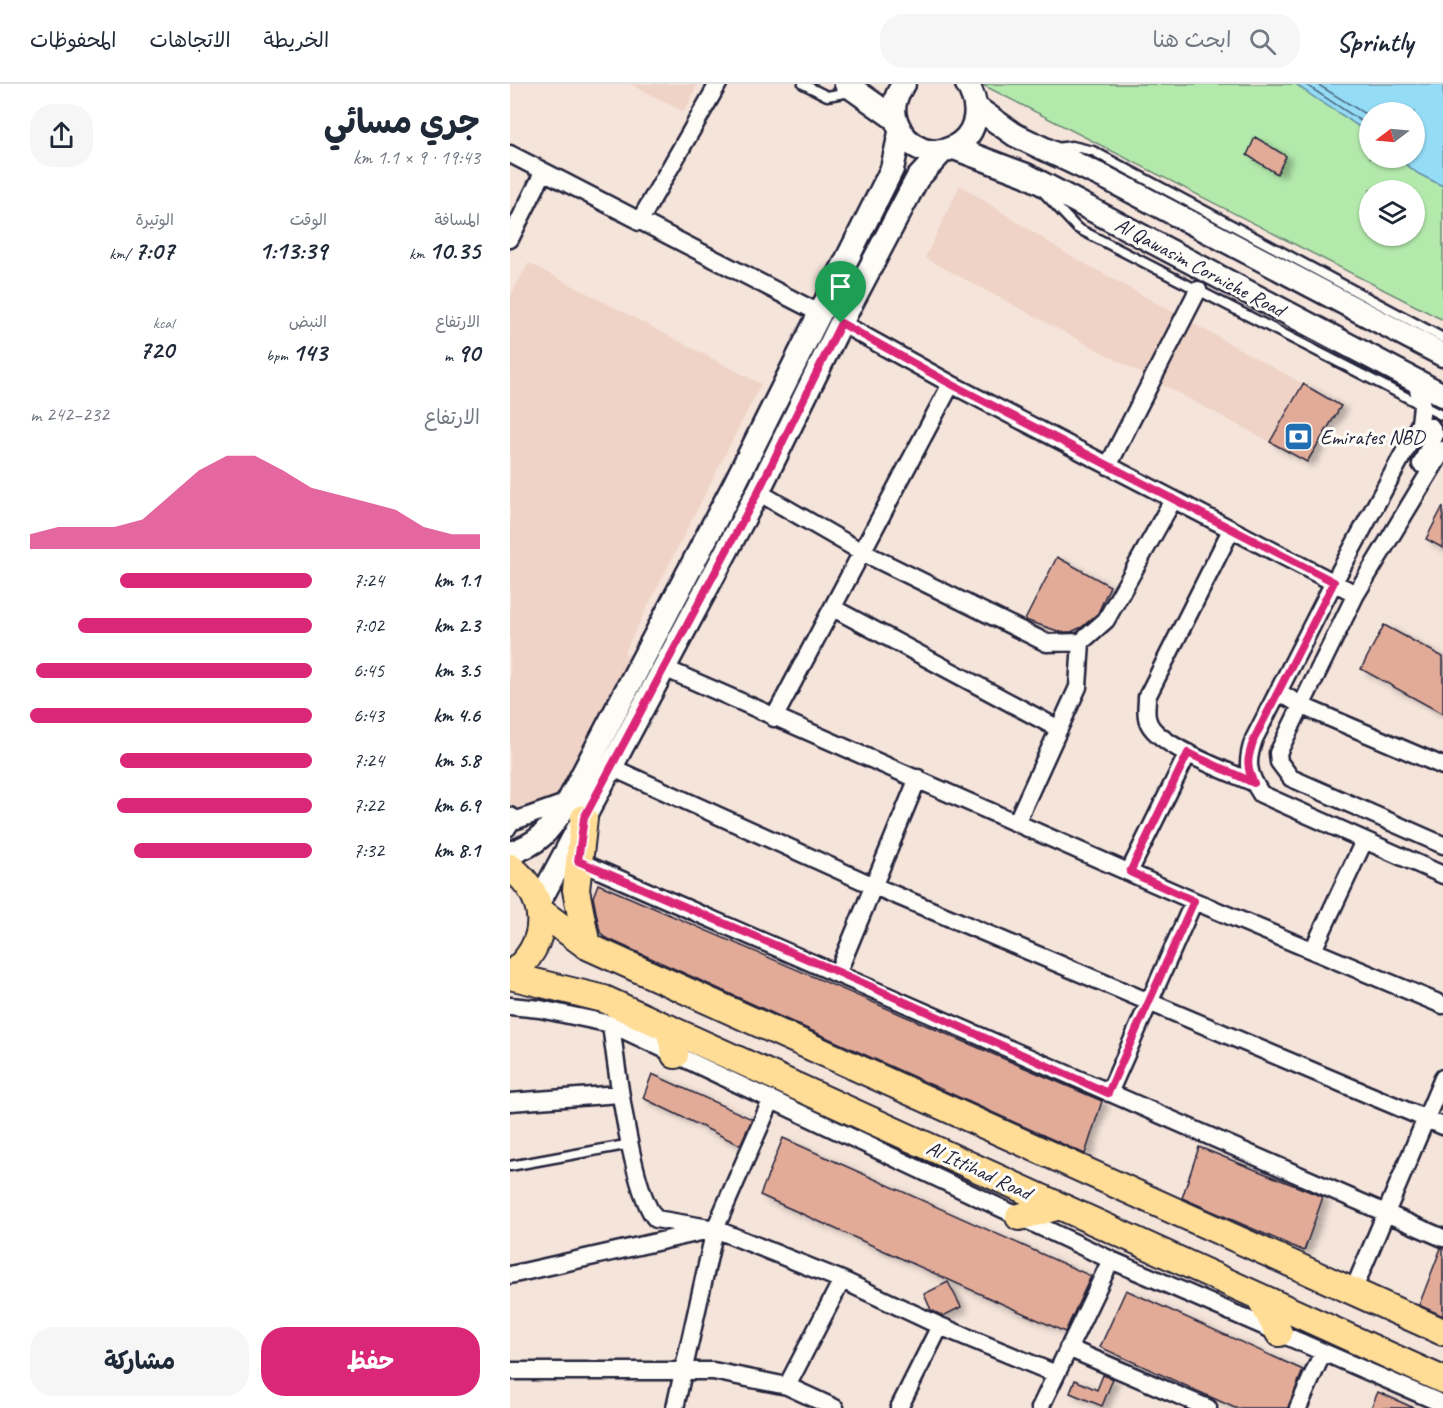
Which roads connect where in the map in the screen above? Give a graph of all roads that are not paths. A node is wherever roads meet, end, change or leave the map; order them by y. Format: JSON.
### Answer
{"nodes":[{"id":1,"x":718,"y":84,"type":"edge"},
{"id":2,"x":803,"y":84,"type":"edge"},
{"id":3,"x":904,"y":84,"type":"edge"},
{"id":4,"x":967,"y":84,"type":"edge"},
{"id":5,"x":852,"y":87,"type":"edge"},
{"id":6,"x":977,"y":108,"type":"junction"},
{"id":7,"x":897,"y":125,"type":"junction"},
{"id":8,"x":948,"y":150,"type":"junction"},
{"id":9,"x":1046,"y":150,"type":"junction"},
{"id":10,"x":510,"y":154,"type":"edge"},
{"id":11,"x":543,"y":173,"type":"junction"},
{"id":12,"x":1026,"y":175,"type":"junction"},
{"id":13,"x":639,"y":222,"type":"junction"},
{"id":14,"x":510,"y":239,"type":"edge"},
{"id":15,"x":1198,"y":290,"type":"junction"},
{"id":16,"x":819,"y":313,"type":"junction"},
{"id":17,"x":841,"y":323,"type":"junction"},
{"id":18,"x":1443,"y":338,"type":"edge"},
{"id":19,"x":1443,"y":355,"type":"edge"},
{"id":20,"x":1416,"y":381,"type":"junction"},
{"id":21,"x":951,"y":384,"type":"junction"},
{"id":22,"x":1443,"y":395,"type":"edge"},
{"id":23,"x":1422,"y":406,"type":"junction"},
{"id":24,"x":1443,"y":417,"type":"edge"},
{"id":25,"x":1417,"y":429,"type":"junction"},
{"id":26,"x":1443,"y":450,"type":"edge"},
{"id":27,"x":1108,"y":466,"type":"junction"},
{"id":28,"x":758,"y":492,"type":"junction"},
{"id":29,"x":1416,"y":494,"type":"junction"},
{"id":30,"x":1173,"y":500,"type":"junction"},
{"id":31,"x":1231,"y":530,"type":"junction"},
{"id":32,"x":862,"y":552,"type":"junction"},
{"id":33,"x":1334,"y":582,"type":"junction"},
{"id":34,"x":1356,"y":594,"type":"junction"},
{"id":35,"x":833,"y":608,"type":"junction"},
{"id":36,"x":1081,"y":642,"type":"junction"},
{"id":37,"x":663,"y":668,"type":"junction"},
{"id":38,"x":1279,"y":692,"type":"junction"},
{"id":39,"x":1302,"y":705,"type":"junction"},
{"id":40,"x":774,"y":718,"type":"junction"},
{"id":41,"x":1059,"y":729,"type":"junction"},
{"id":42,"x":1188,"y":753,"type":"junction"},
{"id":43,"x":1443,"y":766,"type":"edge"},
{"id":44,"x":613,"y":768,"type":"junction"},
{"id":45,"x":918,"y":778,"type":"junction"},
{"id":46,"x":1254,"y":783,"type":"junction"},
{"id":47,"x":576,"y":810,"type":"junction"},
{"id":48,"x":1017,"y":821,"type":"junction"},
{"id":49,"x":512,"y":822,"type":"edge"},
{"id":50,"x":1364,"y":841,"type":"junction"},
{"id":51,"x":1443,"y":845,"type":"edge"},
{"id":52,"x":510,"y":853,"type":"edge"},
{"id":53,"x":578,"y":861,"type":"junction"},
{"id":54,"x":510,"y":867,"type":"edge"},
{"id":55,"x":1130,"y":872,"type":"junction"},
{"id":56,"x":1443,"y":875,"type":"edge"},
{"id":57,"x":874,"y":886,"type":"junction"},
{"id":58,"x":1194,"y":901,"type":"junction"},
{"id":59,"x":539,"y":908,"type":"junction"},
{"id":60,"x":587,"y":946,"type":"junction"},
{"id":61,"x":1313,"y":951,"type":"junction"},
{"id":62,"x":838,"y":972,"type":"junction"},
{"id":63,"x":510,"y":976,"type":"edge"},
{"id":64,"x":1148,"y":1002,"type":"junction"},
{"id":65,"x":1443,"y":1005,"type":"edge"},
{"id":66,"x":510,"y":1006,"type":"edge"},
{"id":67,"x":611,"y":1024,"type":"junction"},
{"id":68,"x":669,"y":1028,"type":"junction"},
{"id":69,"x":675,"y":1055,"type":"junction"},
{"id":70,"x":1443,"y":1078,"type":"edge"},
{"id":71,"x":1108,"y":1093,"type":"junction"},
{"id":72,"x":620,"y":1094,"type":"junction"},
{"id":73,"x":771,"y":1101,"type":"junction"},
{"id":74,"x":510,"y":1102,"type":"edge"},
{"id":75,"x":1425,"y":1118,"type":"junction"},
{"id":76,"x":1443,"y":1126,"type":"edge"},
{"id":77,"x":632,"y":1144,"type":"junction"},
{"id":78,"x":510,"y":1166,"type":"edge"},
{"id":79,"x":1057,"y":1207,"type":"junction"},
{"id":80,"x":1385,"y":1213,"type":"junction"},
{"id":81,"x":1019,"y":1217,"type":"junction"},
{"id":82,"x":715,"y":1229,"type":"junction"},
{"id":83,"x":1443,"y":1238,"type":"edge"},
{"id":84,"x":1111,"y":1260,"type":"junction"},
{"id":85,"x":510,"y":1275,"type":"edge"},
{"id":86,"x":842,"y":1280,"type":"junction"},
{"id":87,"x":1353,"y":1291,"type":"junction"},
{"id":88,"x":1260,"y":1298,"type":"junction"},
{"id":89,"x":940,"y":1326,"type":"junction"},
{"id":90,"x":1443,"y":1332,"type":"edge"},
{"id":91,"x":1279,"y":1333,"type":"junction"},
{"id":92,"x":1068,"y":1348,"type":"junction"},
{"id":93,"x":1323,"y":1352,"type":"junction"},
{"id":94,"x":510,"y":1371,"type":"edge"},
{"id":95,"x":682,"y":1371,"type":"junction"},
{"id":96,"x":1056,"y":1374,"type":"junction"},
{"id":97,"x":1443,"y":1380,"type":"edge"},
{"id":98,"x":787,"y":1386,"type":"junction"},
{"id":99,"x":1443,"y":1404,"type":"edge"},
{"id":100,"x":675,"y":1408,"type":"edge"},
{"id":101,"x":835,"y":1408,"type":"edge"},
{"id":102,"x":899,"y":1408,"type":"edge"},
{"id":103,"x":1040,"y":1408,"type":"edge"},
{"id":104,"x":1208,"y":1408,"type":"edge"},
{"id":105,"x":1298,"y":1408,"type":"edge"}],
"edges":[{"from":1,"to":13,"type":"street"},
{"from":2,"to":5,"type":"lane"},
{"from":3,"to":7,"type":"street"},
{"from":4,"to":6,"type":"street"},
{"from":5,"to":7,"type":"street"},
{"from":6,"to":8,"type":"street"},
{"from":6,"to":9,"type":"street","name":"Al Qawasim Corniche Road"},
{"from":7,"to":8,"type":"street","name":"Al Qawasim Corniche Road"},
{"from":7,"to":16,"type":"street"},
{"from":8,"to":12,"type":"street","name":"Al Qawasim Corniche Road"},
{"from":8,"to":17,"type":"street"},
{"from":9,"to":18,"type":"lane"},
{"from":9,"to":19,"type":"street","name":"Al Qawasim Corniche Road"},
{"from":10,"to":11,"type":"street"},
{"from":11,"to":13,"type":"street"},
{"from":11,"to":14,"type":"street"},
{"from":12,"to":15,"type":"lane"},
{"from":12,"to":20,"type":"street","name":"Al Qawasim Corniche Road"},
{"from":13,"to":16,"type":"street"},
{"from":15,"to":23,"type":"lane"},
{"from":15,"to":27,"type":"street"},
{"from":16,"to":47,"type":"street"},
{"from":17,"to":21,"type":"street"},
{"from":17,"to":28,"type":"street"},
{"from":20,"to":22,"type":"street","name":"Al Qawasim Corniche Road"},
{"from":20,"to":23,"type":"street"},
{"from":21,"to":27,"type":"street"},
{"from":21,"to":32,"type":"street"},
{"from":23,"to":24,"type":"lane"},
{"from":23,"to":25,"type":"street"},
{"from":25,"to":29,"type":"street"},
{"from":25,"to":33,"type":"street"},
{"from":26,"to":29,"type":"street"},
{"from":27,"to":30,"type":"street"},
{"from":28,"to":32,"type":"street"},
{"from":28,"to":37,"type":"street"},
{"from":29,"to":34,"type":"street"},
{"from":30,"to":31,"type":"street"},
{"from":30,"to":36,"type":"street"},
{"from":31,"to":33,"type":"street"},
{"from":31,"to":42,"type":"street"},
{"from":32,"to":35,"type":"street"},
{"from":32,"to":36,"type":"street"},
{"from":33,"to":34,"type":"street"},
{"from":33,"to":38,"type":"street"},
{"from":34,"to":39,"type":"street"},
{"from":35,"to":40,"type":"street"},
{"from":35,"to":41,"type":"street"},
{"from":36,"to":41,"type":"street"},
{"from":37,"to":40,"type":"street"},
{"from":37,"to":44,"type":"street"},
{"from":38,"to":39,"type":"street"},
{"from":38,"to":46,"type":"street"},
{"from":39,"to":43,"type":"street"},
{"from":39,"to":51,"type":"street"},
{"from":40,"to":45,"type":"street"},
{"from":41,"to":48,"type":"street"},
{"from":42,"to":46,"type":"street"},
{"from":42,"to":55,"type":"street"},
{"from":44,"to":47,"type":"street"},
{"from":44,"to":57,"type":"street"},
{"from":45,"to":48,"type":"street"},
{"from":45,"to":57,"type":"street"},
{"from":46,"to":50,"type":"street"},
{"from":47,"to":49,"type":"street"},
{"from":47,"to":52,"type":"street"},
{"from":47,"to":53,"type":"main road"},
{"from":47,"to":59,"type":"street"},
{"from":48,"to":55,"type":"street"},
{"from":50,"to":56,"type":"street"},
{"from":50,"to":61,"type":"street"},
{"from":53,"to":60,"type":"main road"},
{"from":53,"to":62,"type":"street"},
{"from":54,"to":59,"type":"main road"},
{"from":55,"to":58,"type":"street"},
{"from":57,"to":62,"type":"street"},
{"from":57,"to":64,"type":"street"},
{"from":58,"to":61,"type":"street"},
{"from":58,"to":64,"type":"street"},
{"from":59,"to":60,"type":"main road","name":"Al Ittihad Road"},
{"from":59,"to":63,"type":"main road"},
{"from":60,"to":87,"type":"main road","name":"Al Ittihad Road"},
{"from":61,"to":65,"type":"street"},
{"from":62,"to":71,"type":"street"},
{"from":63,"to":68,"type":"main road","name":"Al Ittihad Road"},
{"from":64,"to":71,"type":"street"},
{"from":64,"to":75,"type":"street"},
{"from":66,"to":67,"type":"street"},
{"from":67,"to":69,"type":"street"},
{"from":67,"to":72,"type":"street"},
{"from":68,"to":69,"type":"main road"},
{"from":68,"to":79,"type":"main road","name":"Al Ittihad Road"},
{"from":69,"to":73,"type":"street"},
{"from":70,"to":75,"type":"street"},
{"from":71,"to":80,"type":"street"},
{"from":72,"to":74,"type":"street"},
{"from":72,"to":77,"type":"street"},
{"from":73,"to":81,"type":"street"},
{"from":73,"to":82,"type":"street"},
{"from":75,"to":76,"type":"street"},
{"from":75,"to":80,"type":"street"},
{"from":77,"to":78,"type":"lane"},
{"from":77,"to":82,"type":"street"},
{"from":79,"to":81,"type":"main road"},
{"from":79,"to":88,"type":"main road","name":"Al Ittihad Road"},
{"from":80,"to":83,"type":"street"},
{"from":80,"to":87,"type":"street"},
{"from":81,"to":84,"type":"street"},
{"from":82,"to":85,"type":"street"},
{"from":82,"to":86,"type":"street"},
{"from":82,"to":95,"type":"street"},
{"from":84,"to":91,"type":"street"},
{"from":84,"to":92,"type":"street"},
{"from":86,"to":89,"type":"street"},
{"from":86,"to":98,"type":"street"},
{"from":87,"to":90,"type":"main road","name":"Al Ittihad Road"},
{"from":88,"to":91,"type":"main road"},
{"from":88,"to":97,"type":"main road","name":"Al Ittihad Road"},
{"from":89,"to":96,"type":"street"},
{"from":89,"to":102,"type":"street"},
{"from":91,"to":93,"type":"street"},
{"from":92,"to":96,"type":"street"},
{"from":92,"to":104,"type":"street"},
{"from":93,"to":99,"type":"street"},
{"from":93,"to":105,"type":"street"},
{"from":94,"to":95,"type":"street"},
{"from":95,"to":98,"type":"street"},
{"from":95,"to":100,"type":"street"},
{"from":96,"to":103,"type":"street"},
{"from":98,"to":101,"type":"street"}]}
